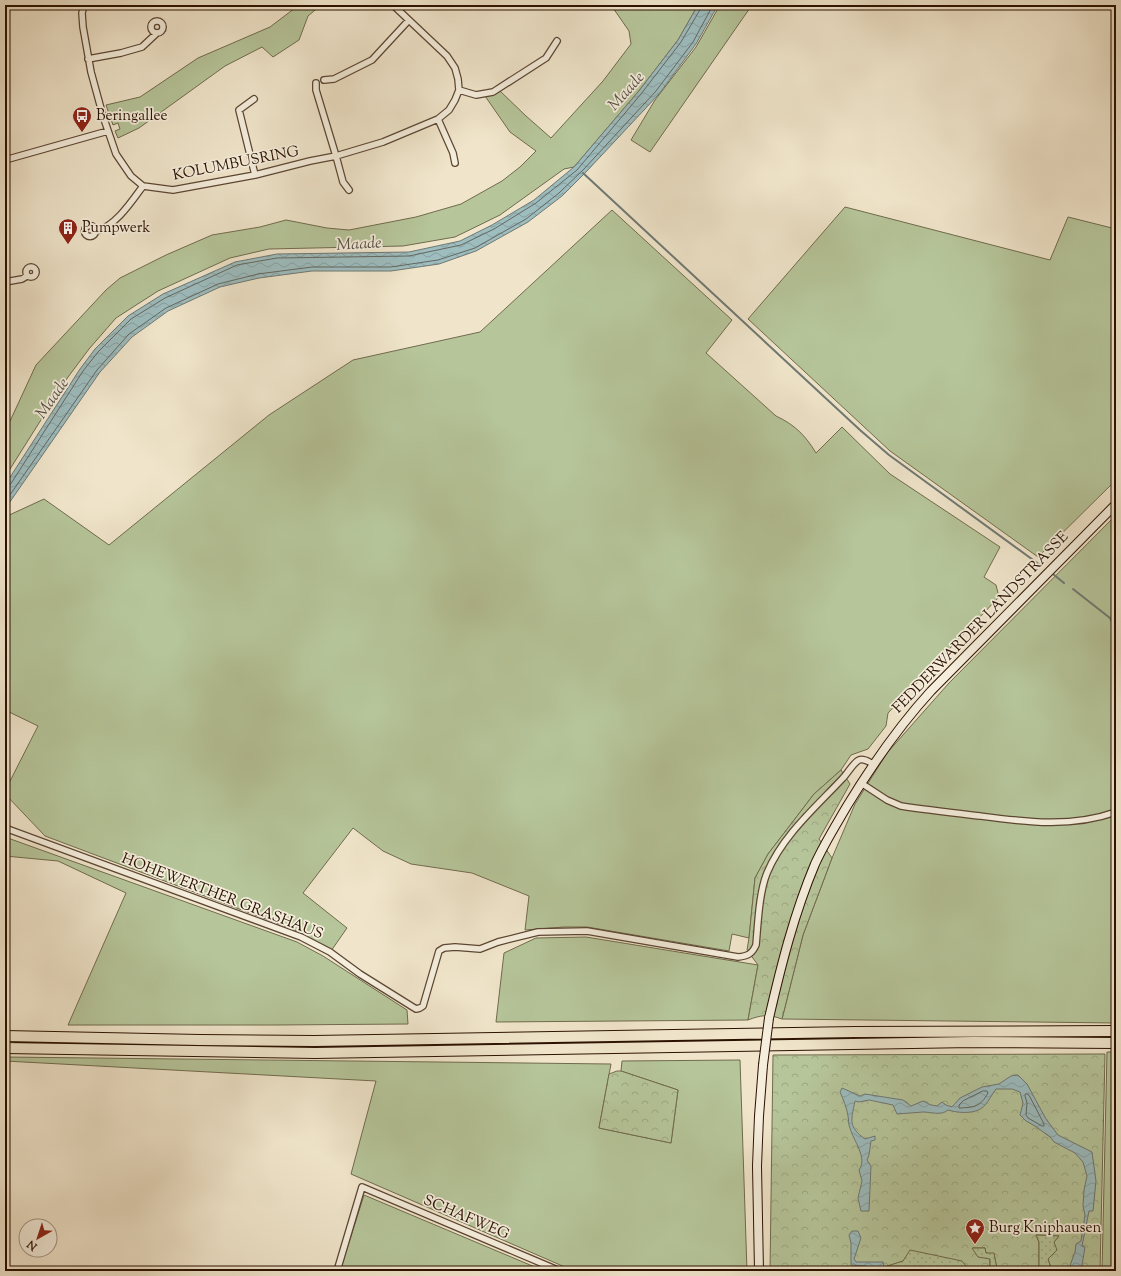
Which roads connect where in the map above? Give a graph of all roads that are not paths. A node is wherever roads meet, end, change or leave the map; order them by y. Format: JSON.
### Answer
{"nodes":[{"id":1,"x":84,"y":5,"type":"edge"},
{"id":2,"x":392,"y":5,"type":"edge"},
{"id":3,"x":409,"y":20,"type":"junction"},
{"id":4,"x":157,"y":33,"type":"dead end"},
{"id":5,"x":557,"y":41,"type":"dead end"},
{"id":6,"x":88,"y":59,"type":"junction"},
{"id":7,"x":324,"y":80,"type":"dead end"},
{"id":8,"x":316,"y":83,"type":"dead end"},
{"id":9,"x":459,"y":90,"type":"junction"},
{"id":10,"x":254,"y":99,"type":"dead end"},
{"id":11,"x":438,"y":119,"type":"junction"},
{"id":12,"x":108,"y":132,"type":"junction"},
{"id":13,"x":336,"y":156,"type":"junction"},
{"id":14,"x":5,"y":160,"type":"edge"},
{"id":15,"x":455,"y":163,"type":"dead end"},
{"id":16,"x":255,"y":176,"type":"junction"},
{"id":17,"x":144,"y":186,"type":"junction"},
{"id":18,"x":349,"y":190,"type":"dead end"},
{"id":19,"x":96,"y":231,"type":"dead end"},
{"id":20,"x":27,"y":276,"type":"dead end"},
{"id":21,"x":5,"y":282,"type":"edge"},
{"id":22,"x":1116,"y":504,"type":"edge"},
{"id":23,"x":873,"y":764,"type":"junction"},
{"id":24,"x":861,"y":783,"type":"junction"},
{"id":25,"x":1116,"y":812,"type":"edge"},
{"id":26,"x":5,"y":828,"type":"edge"},
{"id":27,"x":1116,"y":1031,"type":"edge"},
{"id":28,"x":5,"y":1036,"type":"edge"},
{"id":29,"x":1116,"y":1043,"type":"edge"},
{"id":30,"x":5,"y":1048,"type":"edge"},
{"id":31,"x":337,"y":1271,"type":"edge"},
{"id":32,"x":560,"y":1271,"type":"edge"},
{"id":33,"x":759,"y":1271,"type":"edge"}],
"edges":[{"from":1,"to":6,"type":"street"},
{"from":2,"to":3,"type":"street"},
{"from":3,"to":7,"type":"street"},
{"from":3,"to":9,"type":"street"},
{"from":4,"to":6,"type":"street"},
{"from":5,"to":9,"type":"street"},
{"from":6,"to":12,"type":"street"},
{"from":8,"to":13,"type":"street"},
{"from":9,"to":11,"type":"street","name":"KOLUMBUSRING"},
{"from":10,"to":16,"type":"street"},
{"from":11,"to":13,"type":"street","name":"KOLUMBUSRING"},
{"from":11,"to":15,"type":"street"},
{"from":12,"to":14,"type":"street"},
{"from":12,"to":17,"type":"street"},
{"from":13,"to":16,"type":"street","name":"KOLUMBUSRING"},
{"from":13,"to":18,"type":"street"},
{"from":16,"to":17,"type":"street","name":"KOLUMBUSRING"},
{"from":17,"to":19,"type":"street"},
{"from":20,"to":21,"type":"street"},
{"from":22,"to":23,"type":"street","name":"FEDDERWARDER LANDSTRASSE"},
{"from":23,"to":24,"type":"street","name":"FEDDERWARDER LANDSTRASSE"},
{"from":23,"to":26,"type":"street","name":"HOHEWERTHER GRASHAUS"},
{"from":24,"to":25,"type":"street"},
{"from":24,"to":33,"type":"street","name":"FEDDERWARDER LANDSTRASSE","bridge":true},
{"from":27,"to":28,"type":"highway"},
{"from":29,"to":30,"type":"highway"},
{"from":31,"to":32,"type":"street","name":"SCHAFWEG"}]}
